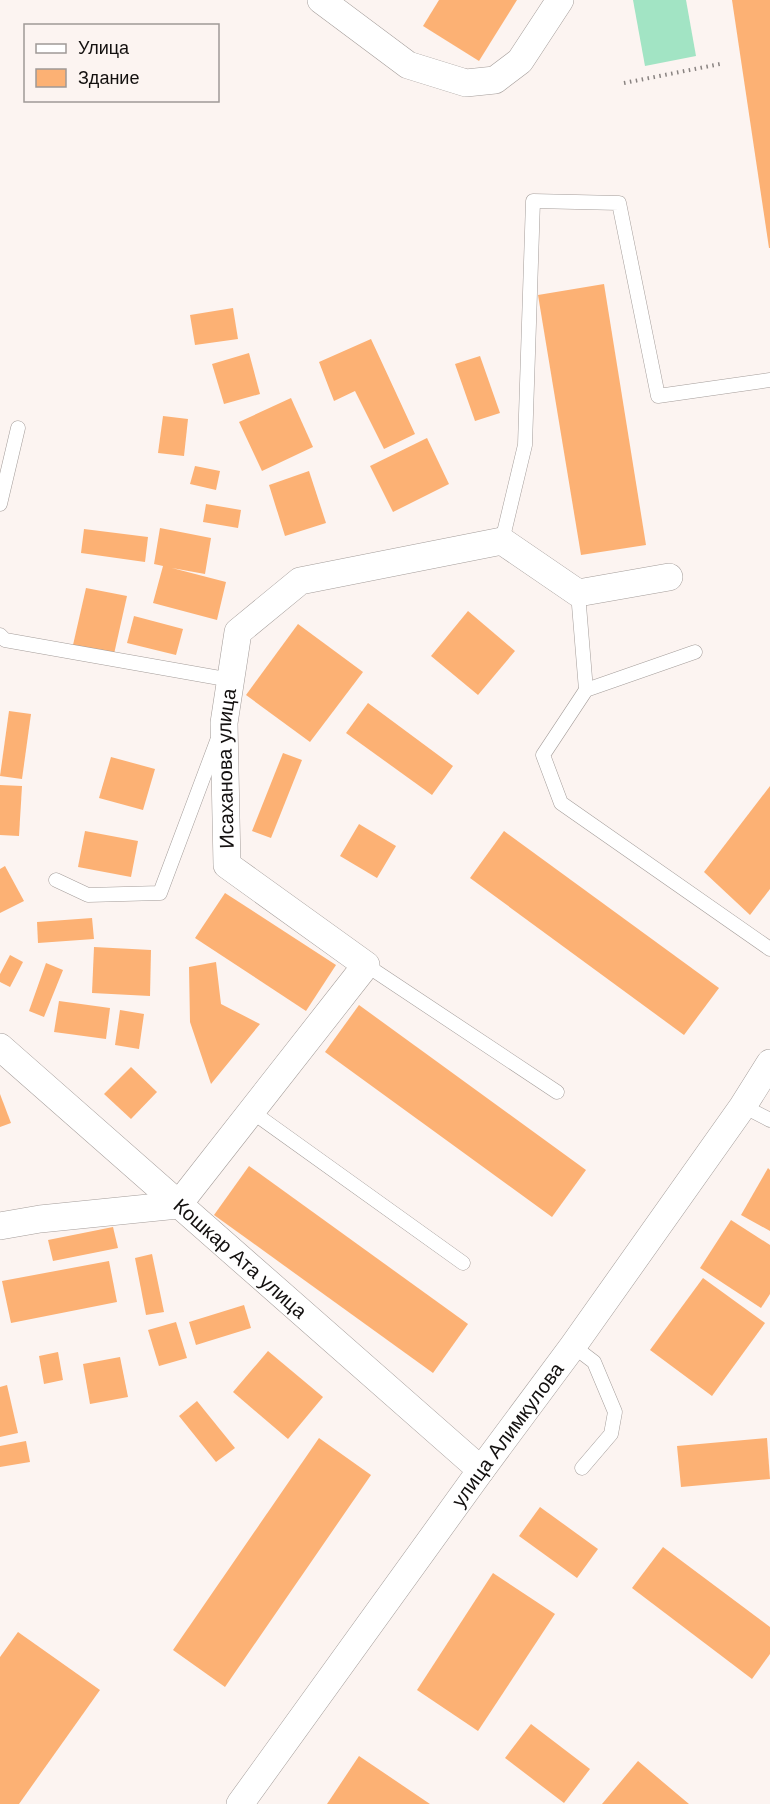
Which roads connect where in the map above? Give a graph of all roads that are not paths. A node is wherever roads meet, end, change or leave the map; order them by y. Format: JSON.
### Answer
{"nodes":[{"id":1,"x":321,"y":0,"type":"edge"},
{"id":2,"x":560,"y":0,"type":"edge"},
{"id":3,"x":770,"y":380,"type":"edge"},
{"id":4,"x":18,"y":428,"type":"dead end"},
{"id":5,"x":0,"y":504,"type":"edge"},
{"id":6,"x":502,"y":541,"type":"junction"},
{"id":7,"x":669,"y":578,"type":"dead end"},
{"id":8,"x":578,"y":593,"type":"junction"},
{"id":9,"x":0,"y":635,"type":"edge"},
{"id":10,"x":695,"y":652,"type":"dead end"},
{"id":11,"x":231,"y":680,"type":"junction"},
{"id":12,"x":586,"y":690,"type":"junction"},
{"id":13,"x":224,"y":723,"type":"junction"},
{"id":14,"x":56,"y":880,"type":"dead end"},
{"id":15,"x":770,"y":949,"type":"edge"},
{"id":16,"x":366,"y":965,"type":"junction"},
{"id":17,"x":0,"y":1047,"type":"edge"},
{"id":18,"x":770,"y":1063,"type":"edge"},
{"id":19,"x":556,"y":1092,"type":"dead end"},
{"id":20,"x":743,"y":1106,"type":"junction"},
{"id":21,"x":251,"y":1111,"type":"junction"},
{"id":22,"x":770,"y":1120,"type":"edge"},
{"id":23,"x":178,"y":1205,"type":"junction"},
{"id":24,"x":0,"y":1226,"type":"edge"},
{"id":25,"x":463,"y":1263,"type":"dead end"},
{"id":26,"x":573,"y":1346,"type":"junction"},
{"id":27,"x":582,"y":1468,"type":"dead end"},
{"id":28,"x":481,"y":1470,"type":"junction"},
{"id":29,"x":240,"y":1804,"type":"edge"}],
"edges":[{"from":1,"to":2,"type":"street"},
{"from":3,"to":6,"type":"lane"},
{"from":4,"to":5,"type":"lane"},
{"from":6,"to":8,"type":"street"},
{"from":6,"to":11,"type":"street","name":"Исаханова улица"},
{"from":7,"to":8,"type":"street"},
{"from":8,"to":12,"type":"lane"},
{"from":9,"to":11,"type":"lane"},
{"from":10,"to":12,"type":"lane"},
{"from":11,"to":13,"type":"street","name":"Исаханова улица"},
{"from":12,"to":15,"type":"lane"},
{"from":13,"to":14,"type":"lane"},
{"from":13,"to":16,"type":"street","name":"Исаханова улица"},
{"from":16,"to":19,"type":"lane"},
{"from":16,"to":21,"type":"street"},
{"from":17,"to":23,"type":"street","name":"Кошкар Ата улица"},
{"from":18,"to":20,"type":"street","name":"улица Алимкулова"},
{"from":20,"to":22,"type":"lane"},
{"from":20,"to":26,"type":"street","name":"улица Алимкулова"},
{"from":21,"to":23,"type":"street"},
{"from":21,"to":25,"type":"lane"},
{"from":23,"to":24,"type":"street"},
{"from":23,"to":28,"type":"street","name":"Кошкар Ата улица"},
{"from":26,"to":27,"type":"lane"},
{"from":26,"to":28,"type":"street","name":"улица Алимкулова"},
{"from":28,"to":29,"type":"street","name":"улица Алимкулова"}]}
